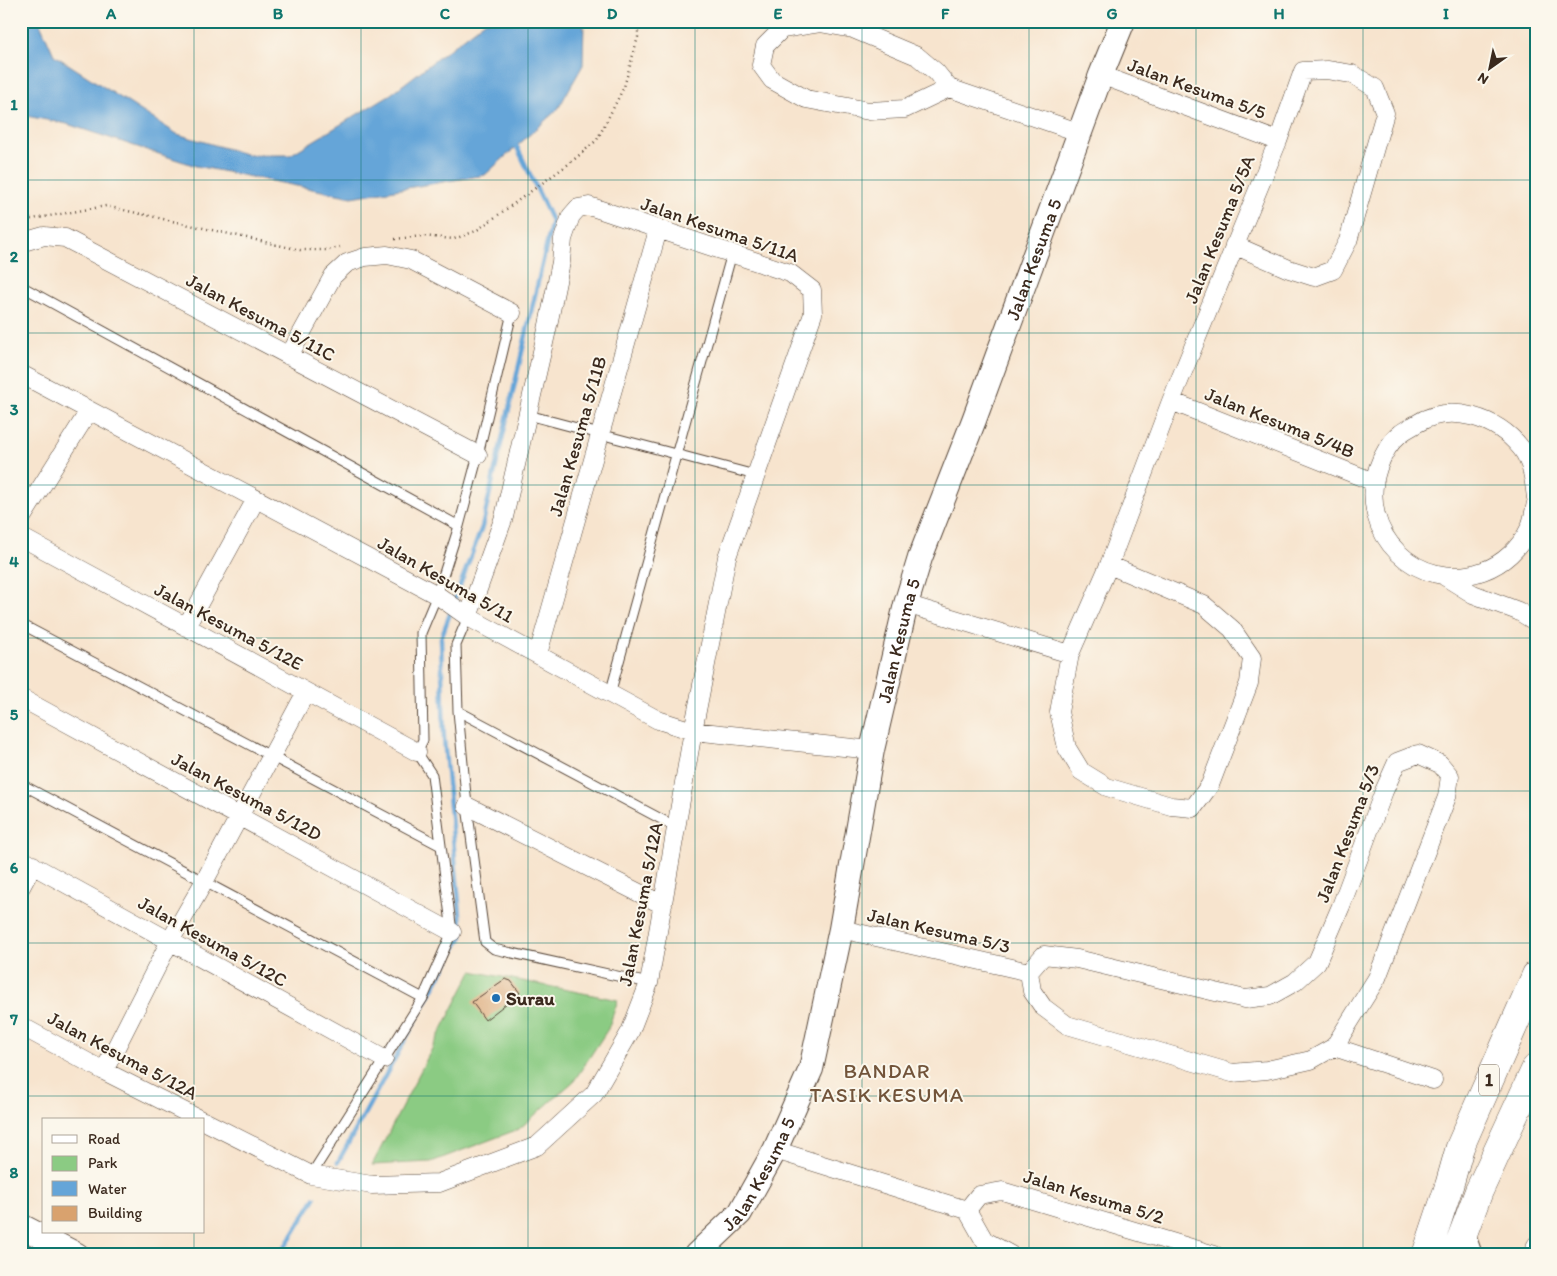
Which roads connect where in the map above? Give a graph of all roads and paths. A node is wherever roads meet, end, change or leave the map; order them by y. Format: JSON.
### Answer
{"nodes":[{"id":1,"x":638,"y":21,"type":"edge"},
{"id":2,"x":1123,"y":21,"type":"edge"},
{"id":3,"x":1101,"y":75,"type":"junction"},
{"id":4,"x":949,"y":88,"type":"junction"},
{"id":5,"x":1081,"y":133,"type":"junction"},
{"id":6,"x":1278,"y":141,"type":"junction"},
{"id":7,"x":21,"y":221,"type":"edge"},
{"id":8,"x":658,"y":230,"type":"junction"},
{"id":9,"x":394,"y":239,"type":"dead end"},
{"id":10,"x":21,"y":244,"type":"edge"},
{"id":11,"x":1234,"y":244,"type":"junction"},
{"id":12,"x":342,"y":246,"type":"dead end"},
{"id":13,"x":732,"y":253,"type":"junction"},
{"id":14,"x":21,"y":286,"type":"edge"},
{"id":15,"x":512,"y":313,"type":"joint"},
{"id":16,"x":289,"y":356,"type":"junction"},
{"id":17,"x":21,"y":374,"type":"edge"},
{"id":18,"x":1171,"y":401,"type":"junction"},
{"id":19,"x":89,"y":411,"type":"junction"},
{"id":20,"x":528,"y":415,"type":"junction"},
{"id":21,"x":600,"y":434,"type":"junction"},
{"id":22,"x":676,"y":454,"type":"junction"},
{"id":23,"x":478,"y":455,"type":"junction"},
{"id":24,"x":755,"y":475,"type":"junction"},
{"id":25,"x":1374,"y":482,"type":"junction"},
{"id":26,"x":1536,"y":498,"type":"edge"},
{"id":27,"x":256,"y":499,"type":"junction"},
{"id":28,"x":1536,"y":503,"type":"edge"},
{"id":29,"x":21,"y":519,"type":"edge"},
{"id":30,"x":459,"y":526,"type":"junction"},
{"id":31,"x":21,"y":537,"type":"edge"},
{"id":32,"x":1109,"y":565,"type":"junction"},
{"id":33,"x":1444,"y":576,"type":"junction"},
{"id":34,"x":906,"y":604,"type":"junction"},
{"id":35,"x":452,"y":606,"type":"junction"},
{"id":36,"x":1536,"y":622,"type":"edge"},
{"id":37,"x":21,"y":624,"type":"edge"},
{"id":38,"x":186,"y":627,"type":"junction"},
{"id":39,"x":538,"y":654,"type":"junction"},
{"id":40,"x":1070,"y":654,"type":"junction"},
{"id":41,"x":306,"y":692,"type":"junction"},
{"id":42,"x":610,"y":694,"type":"junction"},
{"id":43,"x":21,"y":698,"type":"edge"},
{"id":44,"x":458,"y":711,"type":"junction"},
{"id":45,"x":693,"y":731,"type":"junction"},
{"id":46,"x":872,"y":750,"type":"junction"},
{"id":47,"x":417,"y":752,"type":"junction"},
{"id":48,"x":271,"y":756,"type":"junction"},
{"id":49,"x":21,"y":784,"type":"edge"},
{"id":50,"x":467,"y":806,"type":"junction"},
{"id":51,"x":239,"y":816,"type":"junction"},
{"id":52,"x":676,"y":827,"type":"junction"},
{"id":53,"x":441,"y":846,"type":"junction"},
{"id":54,"x":27,"y":862,"type":"edge"},
{"id":55,"x":204,"y":882,"type":"junction"},
{"id":56,"x":21,"y":887,"type":"edge"},
{"id":57,"x":663,"y":905,"type":"junction"},
{"id":58,"x":841,"y":929,"type":"junction"},
{"id":59,"x":452,"y":932,"type":"junction"},
{"id":60,"x":170,"y":941,"type":"junction"},
{"id":61,"x":1029,"y":972,"type":"junction"},
{"id":62,"x":1536,"y":975,"type":"edge"},
{"id":63,"x":649,"y":983,"type":"junction"},
{"id":64,"x":423,"y":998,"type":"junction"},
{"id":65,"x":1536,"y":1017,"type":"edge"},
{"id":66,"x":23,"y":1030,"type":"edge"},
{"id":67,"x":1334,"y":1047,"type":"junction"},
{"id":68,"x":384,"y":1059,"type":"junction"},
{"id":69,"x":1536,"y":1068,"type":"edge"},
{"id":70,"x":104,"y":1071,"type":"junction"},
{"id":71,"x":1433,"y":1080,"type":"dead end"},
{"id":72,"x":1536,"y":1094,"type":"edge"},
{"id":73,"x":198,"y":1118,"type":"edge"},
{"id":74,"x":205,"y":1122,"type":"edge"},
{"id":75,"x":775,"y":1150,"type":"junction"},
{"id":76,"x":311,"y":1175,"type":"junction"},
{"id":77,"x":1449,"y":1186,"type":"junction"},
{"id":78,"x":1479,"y":1191,"type":"junction"},
{"id":79,"x":967,"y":1210,"type":"junction"},
{"id":80,"x":21,"y":1226,"type":"edge"},
{"id":81,"x":1467,"y":1226,"type":"junction"},
{"id":82,"x":77,"y":1255,"type":"edge"},
{"id":83,"x":696,"y":1255,"type":"edge"},
{"id":84,"x":1011,"y":1255,"type":"edge"},
{"id":85,"x":1215,"y":1255,"type":"edge"},
{"id":86,"x":1426,"y":1255,"type":"edge"},
{"id":87,"x":1455,"y":1255,"type":"edge"},
{"id":88,"x":1478,"y":1255,"type":"edge"}],
"edges":[{"from":1,"to":9,"type":"path"},
{"from":2,"to":3,"type":"street","name":"Jalan Kesuma 5"},
{"from":3,"to":5,"type":"street","name":"Jalan Kesuma 5"},
{"from":3,"to":6,"type":"street","name":"Jalan Kesuma 5/5"},
{"from":4,"to":4,"type":"street"},
{"from":4,"to":5,"type":"street"},
{"from":5,"to":34,"type":"street","name":"Jalan Kesuma 5"},
{"from":6,"to":11,"type":"street","name":"Jalan Kesuma 5/5A"},
{"from":6,"to":11,"type":"street","name":"Jalan Kesuma 5/5A"},
{"from":7,"to":12,"type":"path"},
{"from":8,"to":13,"type":"street","name":"Jalan Kesuma 5/11A"},
{"from":8,"to":20,"type":"street","name":"Jalan Kesuma 5/11A"},
{"from":8,"to":21,"type":"street","name":"Jalan Kesuma 5/11B"},
{"from":10,"to":16,"type":"street","name":"Jalan Kesuma 5/11C"},
{"from":11,"to":18,"type":"street","name":"Jalan Kesuma 5/5A"},
{"from":13,"to":22,"type":"lane"},
{"from":13,"to":24,"type":"street","name":"Jalan Kesuma 5/11A"},
{"from":14,"to":30,"type":"lane"},
{"from":15,"to":16,"type":"street"},
{"from":15,"to":23,"type":"lane"},
{"from":16,"to":23,"type":"street","name":"Jalan Kesuma 5/11C"},
{"from":17,"to":19,"type":"street","name":"Jalan Kesuma 5/11"},
{"from":18,"to":25,"type":"street","name":"Jalan Kesuma 5/4B"},
{"from":18,"to":32,"type":"street","name":"Jalan Kesuma 5/5A"},
{"from":19,"to":27,"type":"street","name":"Jalan Kesuma 5/11"},
{"from":19,"to":29,"type":"street"},
{"from":20,"to":21,"type":"lane"},
{"from":20,"to":35,"type":"street","name":"Jalan Kesuma 5/11A"},
{"from":21,"to":22,"type":"lane"},
{"from":21,"to":39,"type":"street","name":"Jalan Kesuma 5/11B"},
{"from":22,"to":24,"type":"lane"},
{"from":22,"to":42,"type":"lane"},
{"from":23,"to":30,"type":"lane"},
{"from":24,"to":45,"type":"street","name":"Jalan Kesuma 5/11A"},
{"from":25,"to":26,"type":"street"},
{"from":25,"to":33,"type":"street"},
{"from":27,"to":35,"type":"street","name":"Jalan Kesuma 5/11"},
{"from":27,"to":38,"type":"street"},
{"from":28,"to":33,"type":"street"},
{"from":30,"to":35,"type":"lane"},
{"from":31,"to":38,"type":"street","name":"Jalan Kesuma 5/12E"},
{"from":32,"to":40,"type":"street","name":"Jalan Kesuma 5/5A"},
{"from":32,"to":40,"type":"street","name":"Jalan Kesuma 5/5A"},
{"from":33,"to":36,"type":"street"},
{"from":34,"to":40,"type":"street"},
{"from":34,"to":46,"type":"street","name":"Jalan Kesuma 5"},
{"from":35,"to":39,"type":"street","name":"Jalan Kesuma 5/11"},
{"from":35,"to":44,"type":"lane"},
{"from":35,"to":47,"type":"lane"},
{"from":37,"to":48,"type":"lane"},
{"from":38,"to":41,"type":"street","name":"Jalan Kesuma 5/12E"},
{"from":39,"to":42,"type":"street","name":"Jalan Kesuma 5/11"},
{"from":41,"to":47,"type":"street","name":"Jalan Kesuma 5/12E"},
{"from":41,"to":48,"type":"street"},
{"from":42,"to":45,"type":"street","name":"Jalan Kesuma 5/11"},
{"from":43,"to":51,"type":"street","name":"Jalan Kesuma 5/12D"},
{"from":44,"to":50,"type":"lane"},
{"from":44,"to":52,"type":"lane"},
{"from":45,"to":46,"type":"street","name":"Jalan Kesuma 5/11"},
{"from":45,"to":52,"type":"street","name":"Jalan Kesuma 5/12A"},
{"from":46,"to":58,"type":"street","name":"Jalan Kesuma 5"},
{"from":47,"to":53,"type":"lane"},
{"from":48,"to":51,"type":"street"},
{"from":48,"to":53,"type":"lane"},
{"from":49,"to":55,"type":"lane"},
{"from":50,"to":57,"type":"street"},
{"from":50,"to":63,"type":"lane"},
{"from":51,"to":55,"type":"street"},
{"from":51,"to":59,"type":"street","name":"Jalan Kesuma 5/12D"},
{"from":52,"to":57,"type":"street","name":"Jalan Kesuma 5/12A"},
{"from":53,"to":59,"type":"lane"},
{"from":54,"to":56,"type":"street"},
{"from":54,"to":60,"type":"street","name":"Jalan Kesuma 5/12C"},
{"from":55,"to":60,"type":"street"},
{"from":55,"to":64,"type":"lane"},
{"from":57,"to":63,"type":"street","name":"Jalan Kesuma 5/12A"},
{"from":58,"to":61,"type":"street","name":"Jalan Kesuma 5/3"},
{"from":58,"to":75,"type":"street","name":"Jalan Kesuma 5"},
{"from":59,"to":64,"type":"lane"},
{"from":60,"to":68,"type":"street","name":"Jalan Kesuma 5/12C"},
{"from":60,"to":70,"type":"street"},
{"from":61,"to":67,"type":"street","name":"Jalan Kesuma 5/3"},
{"from":61,"to":67,"type":"street","name":"Jalan Kesuma 5/3"},
{"from":62,"to":77,"type":"main road","number":"1"},
{"from":63,"to":76,"type":"street","name":"Jalan Kesuma 5/12A"},
{"from":64,"to":68,"type":"lane"},
{"from":65,"to":77,"type":"main road"},
{"from":66,"to":70,"type":"street","name":"Jalan Kesuma 5/12A"},
{"from":67,"to":71,"type":"street"},
{"from":68,"to":76,"type":"lane"},
{"from":69,"to":78,"type":"main road","number":"1"},
{"from":70,"to":73,"type":"street","name":"Jalan Kesuma 5/12A"},
{"from":72,"to":78,"type":"main road"},
{"from":74,"to":76,"type":"street","name":"Jalan Kesuma 5/12A"},
{"from":75,"to":79,"type":"street"},
{"from":75,"to":83,"type":"street","name":"Jalan Kesuma 5"},
{"from":77,"to":86,"type":"main road","number":"1"},
{"from":78,"to":81,"type":"main road","number":"1"},
{"from":79,"to":84,"type":"street"},
{"from":79,"to":85,"type":"street","name":"Jalan Kesuma 5/2"},
{"from":80,"to":82,"type":"street"},
{"from":81,"to":87,"type":"main road","number":"1"},
{"from":81,"to":88,"type":"lane"}]}
